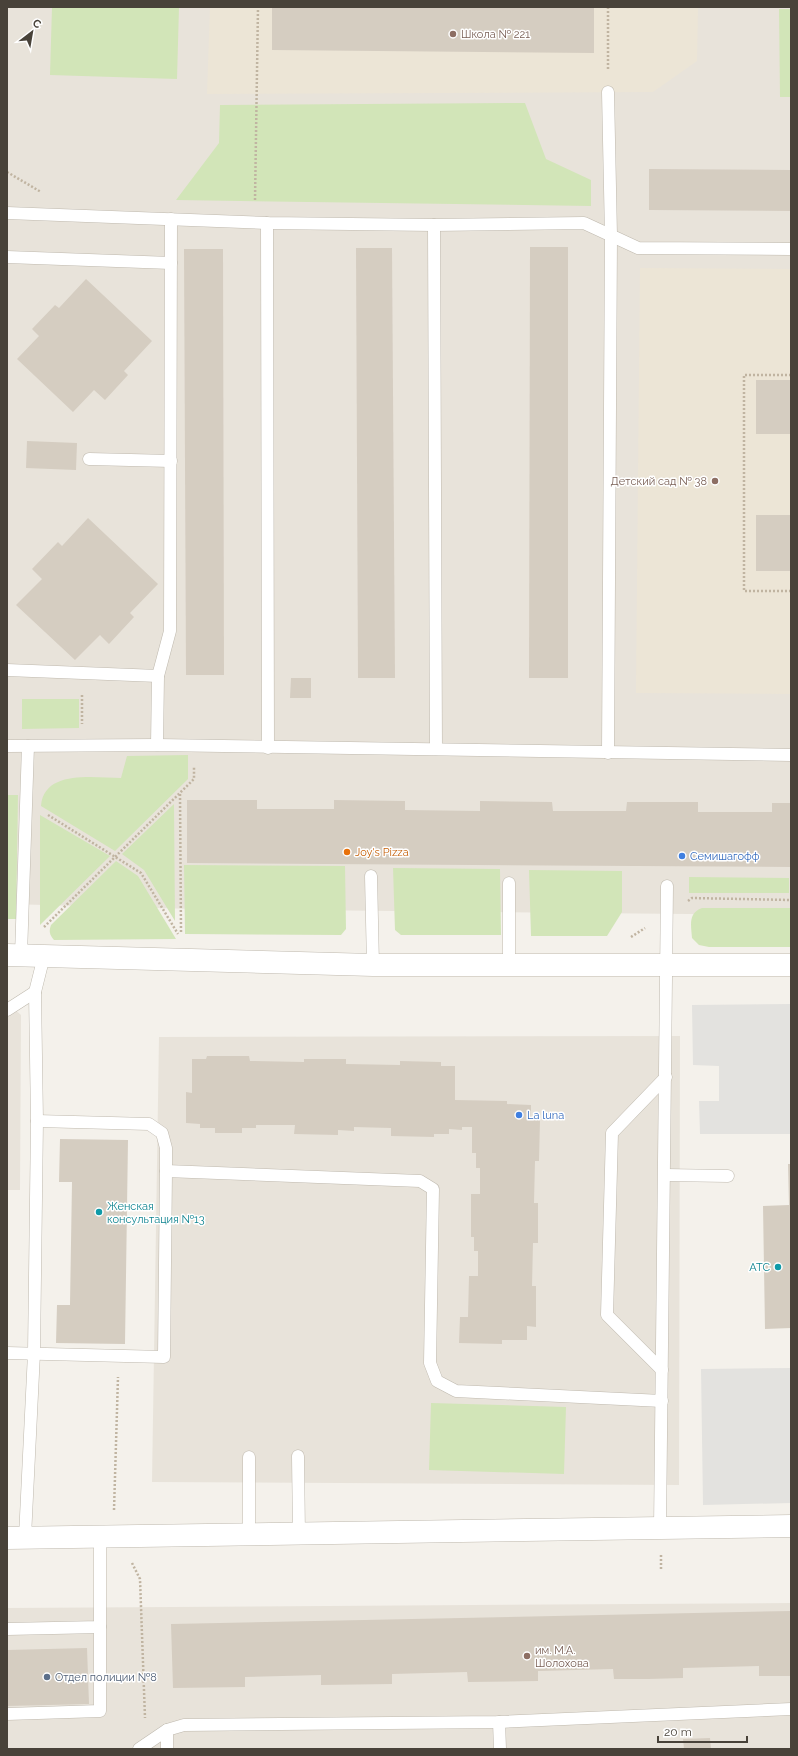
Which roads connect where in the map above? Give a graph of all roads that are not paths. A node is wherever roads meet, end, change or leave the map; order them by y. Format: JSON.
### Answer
{"nodes":[{"id":1,"x":608,"y":92,"type":"road end"},
{"id":2,"x":7,"y":213,"type":"edge"},
{"id":3,"x":171,"y":219,"type":"junction"},
{"id":4,"x":261,"y":223,"type":"junction"},
{"id":5,"x":434,"y":225,"type":"junction"},
{"id":6,"x":611,"y":236,"type":"junction"},
{"id":7,"x":791,"y":249,"type":"edge"},
{"id":8,"x":7,"y":257,"type":"edge"},
{"id":9,"x":171,"y":263,"type":"junction"},
{"id":10,"x":88,"y":459,"type":"dead end"},
{"id":11,"x":172,"y":460,"type":"junction"},
{"id":12,"x":7,"y":670,"type":"edge"},
{"id":13,"x":158,"y":676,"type":"junction"},
{"id":14,"x":7,"y":746,"type":"edge"},
{"id":15,"x":28,"y":746,"type":"junction"},
{"id":16,"x":157,"y":746,"type":"junction"},
{"id":17,"x":268,"y":748,"type":"junction"},
{"id":18,"x":436,"y":749,"type":"junction"},
{"id":19,"x":608,"y":753,"type":"junction"},
{"id":20,"x":791,"y":755,"type":"edge"},
{"id":21,"x":371,"y":876,"type":"dead end"},
{"id":22,"x":508,"y":883,"type":"dead end"},
{"id":23,"x":667,"y":886,"type":"dead end"},
{"id":24,"x":17,"y":953,"type":"edge"},
{"id":25,"x":44,"y":956,"type":"junction"},
{"id":26,"x":373,"y":965,"type":"junction"},
{"id":27,"x":510,"y":965,"type":"junction"},
{"id":28,"x":667,"y":965,"type":"junction"},
{"id":29,"x":791,"y":965,"type":"edge"},
{"id":30,"x":35,"y":992,"type":"junction"},
{"id":31,"x":7,"y":1010,"type":"edge"},
{"id":32,"x":666,"y":1076,"type":"junction"},
{"id":33,"x":37,"y":1121,"type":"junction"},
{"id":34,"x":166,"y":1171,"type":"junction"},
{"id":35,"x":665,"y":1175,"type":"junction"},
{"id":36,"x":728,"y":1176,"type":"dead end"},
{"id":37,"x":7,"y":1353,"type":"edge"},
{"id":38,"x":34,"y":1353,"type":"junction"},
{"id":39,"x":662,"y":1370,"type":"junction"},
{"id":40,"x":662,"y":1400,"type":"junction"},
{"id":41,"x":298,"y":1456,"type":"dead end"},
{"id":42,"x":249,"y":1457,"type":"dead end"},
{"id":43,"x":791,"y":1526,"type":"edge"},
{"id":44,"x":660,"y":1528,"type":"junction"},
{"id":45,"x":249,"y":1534,"type":"junction"},
{"id":46,"x":299,"y":1534,"type":"junction"},
{"id":47,"x":100,"y":1537,"type":"junction"},
{"id":48,"x":16,"y":1538,"type":"edge"},
{"id":49,"x":100,"y":1627,"type":"junction"},
{"id":50,"x":7,"y":1629,"type":"edge"},
{"id":51,"x":791,"y":1709,"type":"edge"},
{"id":52,"x":7,"y":1714,"type":"edge"},
{"id":53,"x":499,"y":1722,"type":"junction"},
{"id":54,"x":167,"y":1730,"type":"junction"},
{"id":55,"x":139,"y":1749,"type":"edge"},
{"id":56,"x":167,"y":1749,"type":"edge"},
{"id":57,"x":500,"y":1749,"type":"edge"}],
"edges":[{"from":1,"to":6,"type":"lane"},
{"from":2,"to":3,"type":"lane"},
{"from":3,"to":4,"type":"lane"},
{"from":3,"to":9,"type":"lane"},
{"from":4,"to":5,"type":"lane"},
{"from":4,"to":17,"type":"lane"},
{"from":5,"to":6,"type":"lane"},
{"from":5,"to":18,"type":"lane"},
{"from":6,"to":7,"type":"lane"},
{"from":6,"to":19,"type":"lane"},
{"from":8,"to":9,"type":"lane"},
{"from":9,"to":11,"type":"lane"},
{"from":10,"to":11,"type":"lane"},
{"from":11,"to":13,"type":"lane"},
{"from":12,"to":13,"type":"lane"},
{"from":13,"to":16,"type":"lane"},
{"from":14,"to":15,"type":"lane"},
{"from":15,"to":16,"type":"lane"},
{"from":15,"to":24,"type":"lane"},
{"from":16,"to":17,"type":"lane"},
{"from":17,"to":18,"type":"lane"},
{"from":18,"to":19,"type":"lane"},
{"from":19,"to":20,"type":"lane"},
{"from":21,"to":26,"type":"lane"},
{"from":22,"to":27,"type":"lane"},
{"from":23,"to":28,"type":"lane"},
{"from":24,"to":25,"type":"street"},
{"from":25,"to":26,"type":"street"},
{"from":25,"to":30,"type":"lane"},
{"from":26,"to":27,"type":"street"},
{"from":27,"to":28,"type":"street"},
{"from":28,"to":29,"type":"street"},
{"from":28,"to":32,"type":"lane"},
{"from":30,"to":31,"type":"lane"},
{"from":30,"to":33,"type":"lane"},
{"from":32,"to":35,"type":"lane"},
{"from":32,"to":39,"type":"lane"},
{"from":33,"to":34,"type":"lane"},
{"from":33,"to":38,"type":"lane"},
{"from":34,"to":38,"type":"lane"},
{"from":34,"to":40,"type":"lane"},
{"from":35,"to":36,"type":"lane"},
{"from":35,"to":39,"type":"lane"},
{"from":37,"to":38,"type":"lane"},
{"from":38,"to":48,"type":"lane"},
{"from":39,"to":40,"type":"lane"},
{"from":40,"to":44,"type":"lane"},
{"from":41,"to":46,"type":"lane"},
{"from":42,"to":45,"type":"lane"},
{"from":43,"to":44,"type":"street"},
{"from":44,"to":46,"type":"street"},
{"from":45,"to":46,"type":"street"},
{"from":45,"to":47,"type":"street"},
{"from":47,"to":48,"type":"street"},
{"from":47,"to":49,"type":"lane"},
{"from":49,"to":50,"type":"lane"},
{"from":49,"to":52,"type":"lane"},
{"from":51,"to":53,"type":"lane"},
{"from":53,"to":54,"type":"lane"},
{"from":53,"to":57,"type":"lane"},
{"from":54,"to":55,"type":"lane"},
{"from":54,"to":56,"type":"lane"}]}
